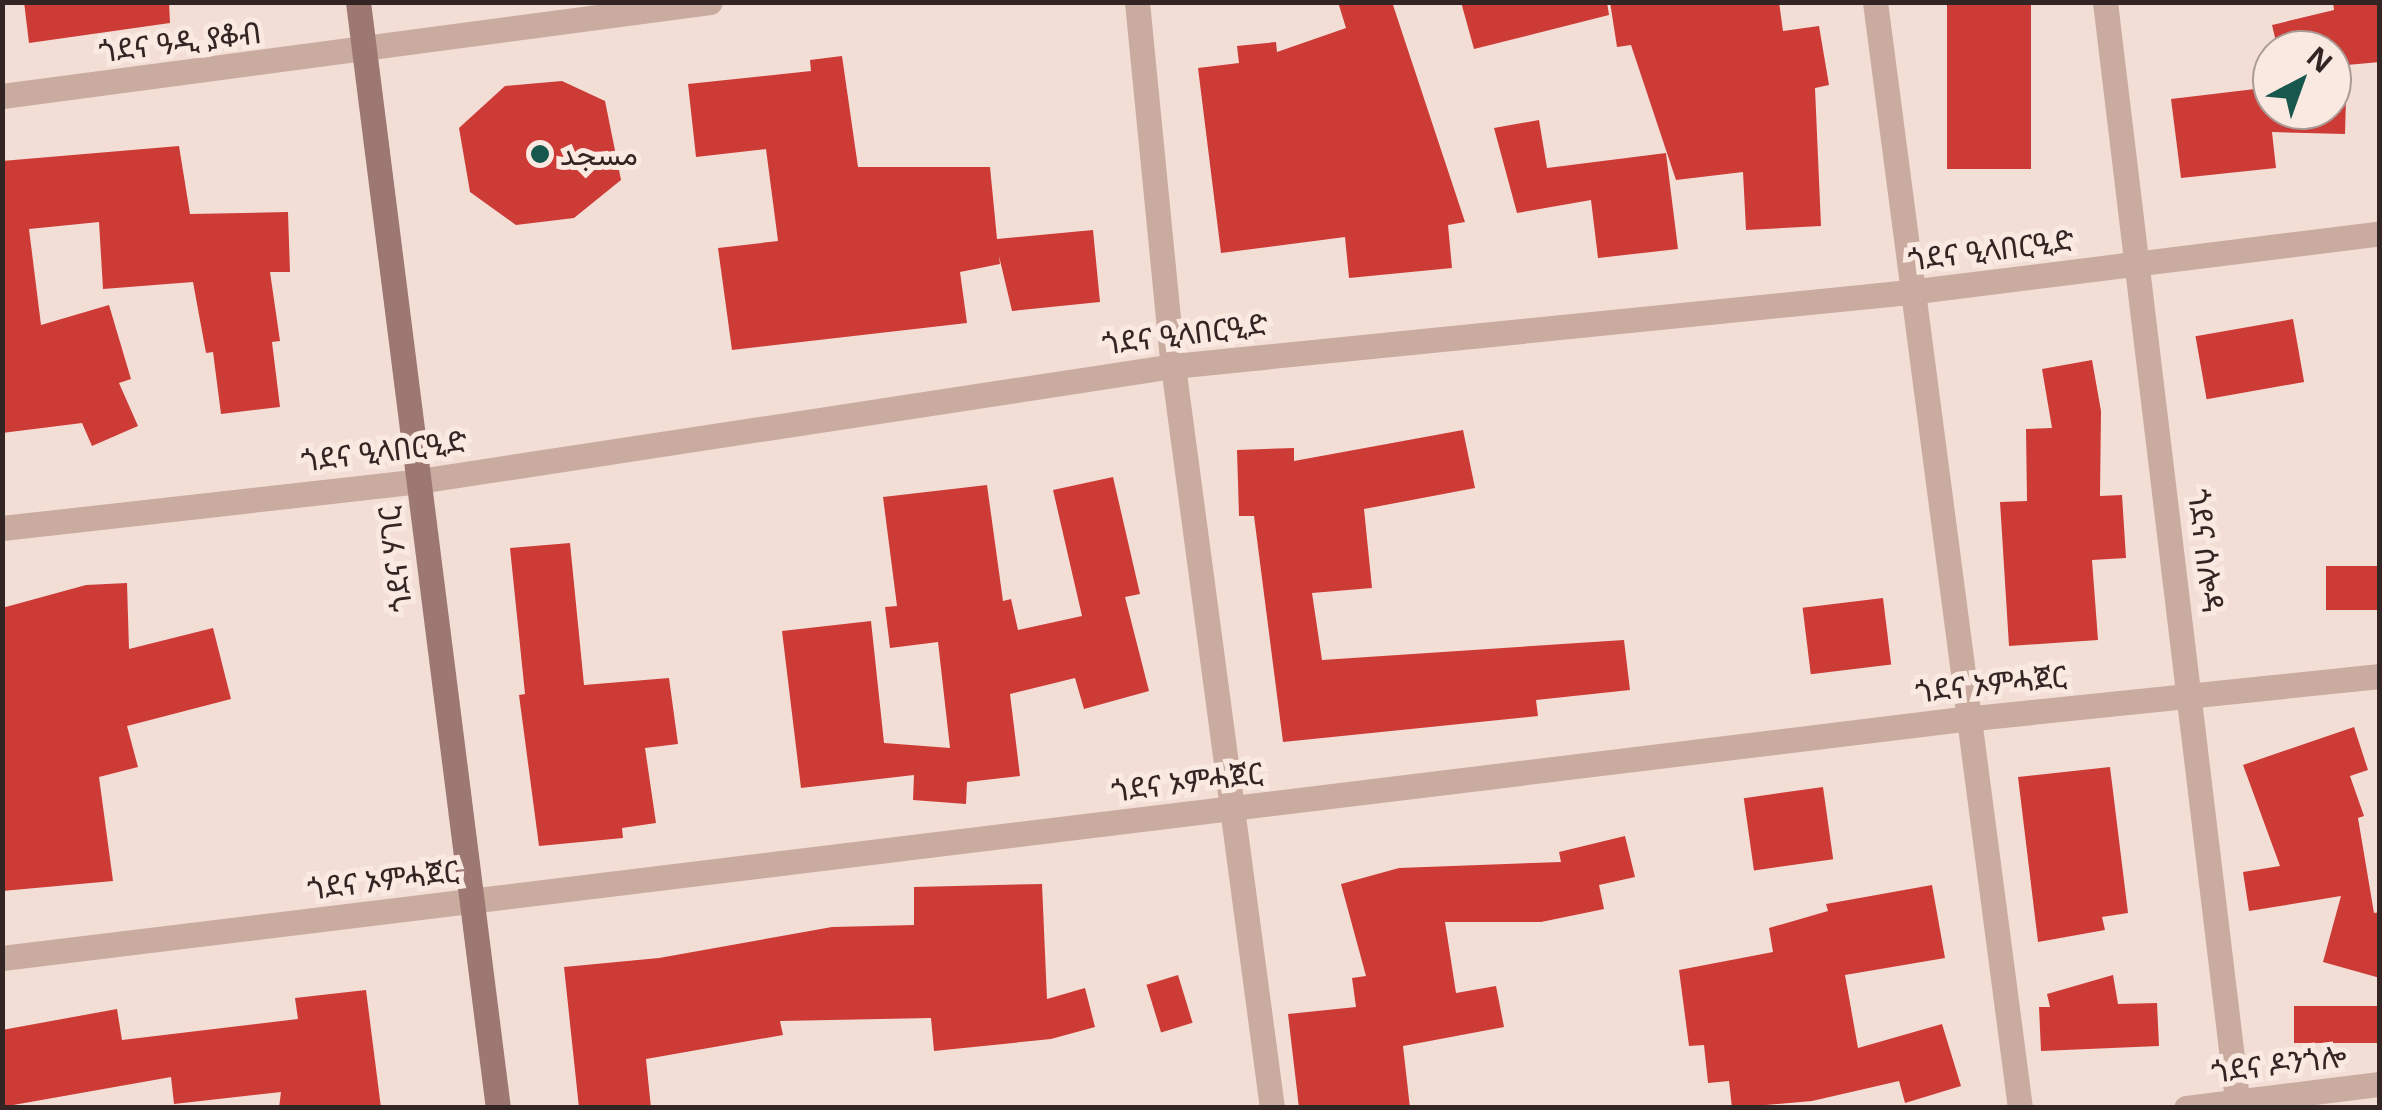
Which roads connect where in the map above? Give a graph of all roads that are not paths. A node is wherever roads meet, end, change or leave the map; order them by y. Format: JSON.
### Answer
{"nodes":[{"id":1,"x":358,"y":2,"type":"edge"},
{"id":2,"x":710,"y":2,"type":"edge"},
{"id":3,"x":1137,"y":2,"type":"edge"},
{"id":4,"x":1876,"y":2,"type":"edge"},
{"id":5,"x":2105,"y":2,"type":"edge"},
{"id":6,"x":365,"y":52,"type":"junction"},
{"id":7,"x":2,"y":96,"type":"edge"},
{"id":8,"x":2380,"y":233,"type":"edge"},
{"id":9,"x":2135,"y":265,"type":"junction"},
{"id":10,"x":1909,"y":292,"type":"junction"},
{"id":11,"x":1174,"y":366,"type":"junction"},
{"id":12,"x":418,"y":480,"type":"junction"},
{"id":13,"x":2,"y":528,"type":"edge"},
{"id":14,"x":2380,"y":676,"type":"edge"},
{"id":15,"x":2192,"y":695,"type":"junction"},
{"id":16,"x":1964,"y":719,"type":"junction"},
{"id":17,"x":1234,"y":808,"type":"junction"},
{"id":18,"x":470,"y":902,"type":"junction"},
{"id":19,"x":2,"y":958,"type":"edge"},
{"id":20,"x":2380,"y":1084,"type":"edge"},
{"id":21,"x":2238,"y":1104,"type":"edge"},
{"id":22,"x":498,"y":1108,"type":"edge"},
{"id":23,"x":1272,"y":1108,"type":"edge"},
{"id":24,"x":2020,"y":1108,"type":"edge"},
{"id":25,"x":2186,"y":1108,"type":"edge"}],
"edges":[{"from":1,"to":6,"type":"street","name":"ጎደና ሃገር"},
{"from":2,"to":6,"type":"street","name":"ጎደና ዓዲ ያቆብ"},
{"from":3,"to":11,"type":"street"},
{"from":4,"to":10,"type":"street"},
{"from":5,"to":9,"type":"street","name":"ጎደና ሰሎዳ"},
{"from":6,"to":7,"type":"street","name":"ጎደና ዓዲ ያቆብ"},
{"from":6,"to":12,"type":"street","name":"ጎደና ሃገር"},
{"from":8,"to":9,"type":"street","name":"ጎደና ዒላበርዒድ"},
{"from":9,"to":10,"type":"street","name":"ጎደና ዒላበርዒድ"},
{"from":9,"to":15,"type":"street","name":"ጎደና ሰሎዳ"},
{"from":10,"to":11,"type":"street","name":"ጎደና ዒላበርዒድ"},
{"from":10,"to":16,"type":"street"},
{"from":11,"to":12,"type":"street","name":"ጎደና ዒላበርዒድ"},
{"from":11,"to":17,"type":"street"},
{"from":12,"to":13,"type":"street","name":"ጎደና ዒላበርዒድ"},
{"from":12,"to":18,"type":"street","name":"ጎደና ሃገር"},
{"from":14,"to":15,"type":"street","name":"ጎደና ኦምሓጀር"},
{"from":15,"to":16,"type":"street","name":"ጎደና ኦምሓጀር"},
{"from":15,"to":21,"type":"street","name":"ጎደና ሰሎዳ"},
{"from":16,"to":17,"type":"street","name":"ጎደና ኦምሓጀር"},
{"from":16,"to":24,"type":"street"},
{"from":17,"to":18,"type":"street","name":"ጎደና ኦምሓጀር"},
{"from":17,"to":23,"type":"street"},
{"from":18,"to":19,"type":"street","name":"ጎደና ኦምሓጀር"},
{"from":18,"to":22,"type":"street","name":"ጎደና ሃገር"},
{"from":20,"to":21,"type":"street","name":"ጎደና ዶንጎሎ"},
{"from":21,"to":25,"type":"street","name":"ጎደና ዶንጎሎ"}]}
